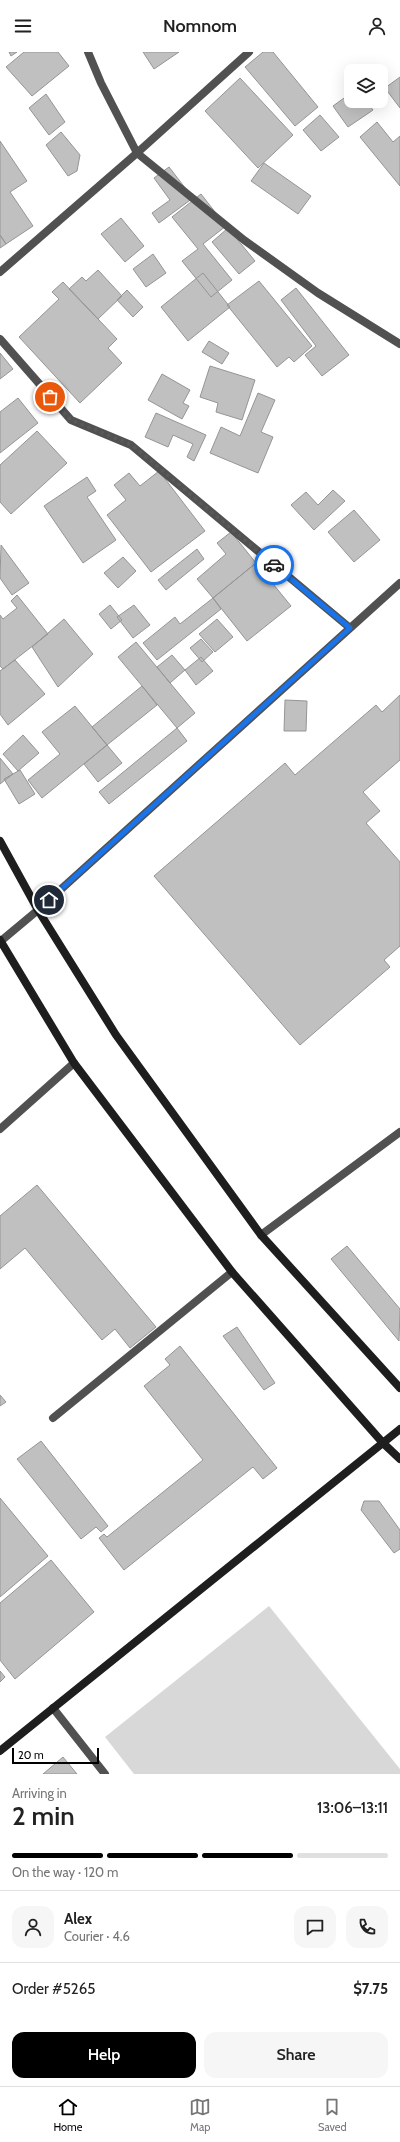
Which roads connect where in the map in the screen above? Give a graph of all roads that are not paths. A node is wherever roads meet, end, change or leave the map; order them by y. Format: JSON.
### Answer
{"nodes":[{"id":1,"x":88,"y":52,"type":"edge"},
{"id":2,"x":249,"y":52,"type":"edge"},
{"id":3,"x":137,"y":153,"type":"junction"},
{"id":4,"x":0,"y":272,"type":"edge"},
{"id":5,"x":0,"y":339,"type":"edge"},
{"id":6,"x":400,"y":344,"type":"edge"},
{"id":7,"x":400,"y":583,"type":"edge"},
{"id":8,"x":350,"y":628,"type":"junction"},
{"id":9,"x":0,"y":841,"type":"edge"},
{"id":10,"x":38,"y":910,"type":"junction"},
{"id":11,"x":0,"y":941,"type":"edge"},
{"id":12,"x":74,"y":1063,"type":"junction"},
{"id":13,"x":0,"y":1129,"type":"edge"},
{"id":14,"x":400,"y":1132,"type":"edge"},
{"id":15,"x":261,"y":1235,"type":"junction"},
{"id":16,"x":232,"y":1272,"type":"junction"},
{"id":17,"x":400,"y":1388,"type":"edge"},
{"id":18,"x":53,"y":1418,"type":"dead end"},
{"id":19,"x":400,"y":1429,"type":"edge"},
{"id":20,"x":383,"y":1443,"type":"junction"},
{"id":21,"x":400,"y":1459,"type":"edge"},
{"id":22,"x":53,"y":1708,"type":"junction"},
{"id":23,"x":0,"y":1751,"type":"edge"},
{"id":24,"x":105,"y":1774,"type":"edge"}],
"edges":[{"from":1,"to":3,"type":"street"},
{"from":2,"to":3,"type":"street"},
{"from":3,"to":4,"type":"street"},
{"from":3,"to":6,"type":"street"},
{"from":5,"to":8,"type":"street"},
{"from":7,"to":8,"type":"street"},
{"from":8,"to":10,"type":"street"},
{"from":9,"to":10,"type":"street"},
{"from":10,"to":11,"type":"street"},
{"from":10,"to":15,"type":"street"},
{"from":11,"to":12,"type":"street"},
{"from":12,"to":13,"type":"street"},
{"from":12,"to":16,"type":"street"},
{"from":14,"to":15,"type":"street"},
{"from":15,"to":17,"type":"street"},
{"from":16,"to":18,"type":"street"},
{"from":16,"to":20,"type":"street"},
{"from":19,"to":20,"type":"street"},
{"from":20,"to":21,"type":"street"},
{"from":20,"to":22,"type":"street"},
{"from":22,"to":23,"type":"street"},
{"from":22,"to":24,"type":"street"}]}
